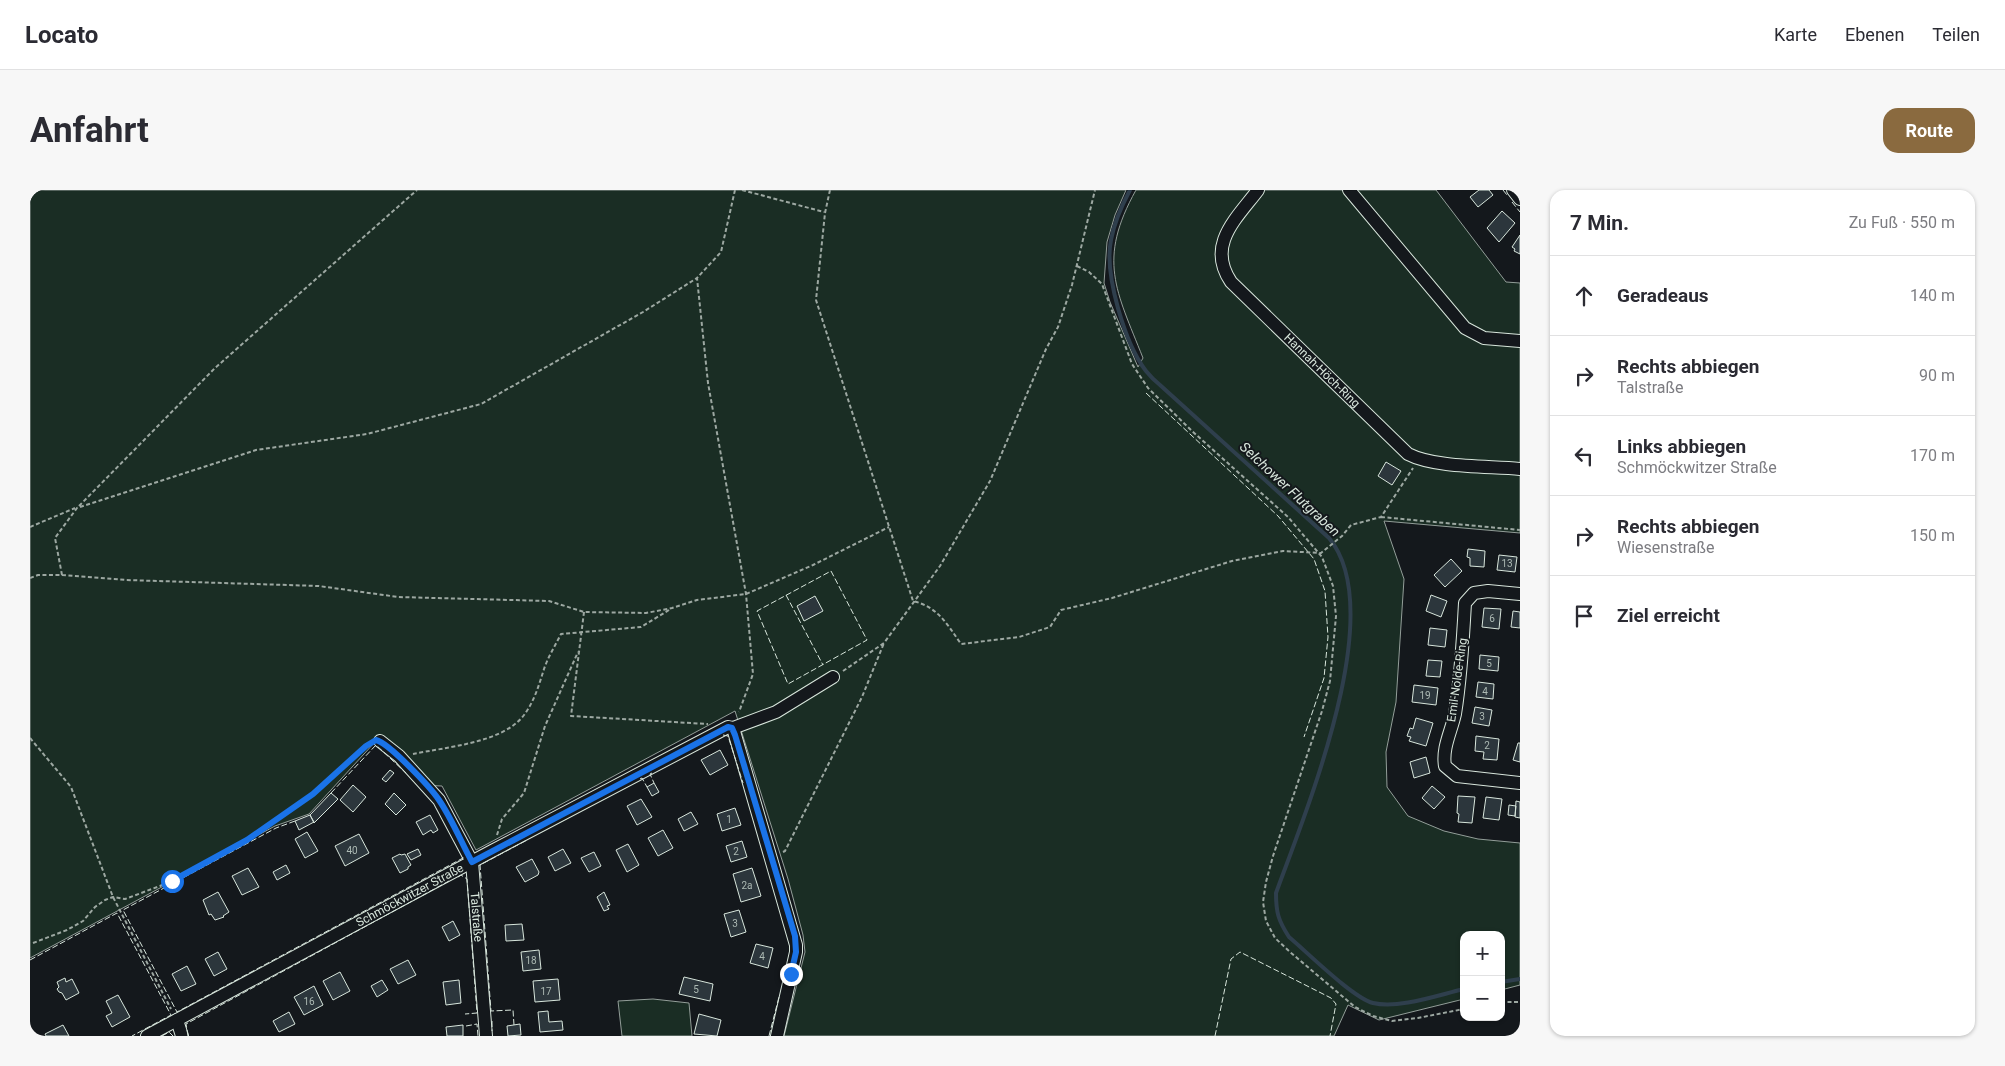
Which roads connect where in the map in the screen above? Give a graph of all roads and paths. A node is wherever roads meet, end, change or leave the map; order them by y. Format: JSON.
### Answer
{"nodes":[{"id":1,"x":417,"y":190,"type":"edge"},
{"id":2,"x":735,"y":190,"type":"edge"},
{"id":3,"x":742,"y":190,"type":"edge"},
{"id":4,"x":830,"y":190,"type":"edge"},
{"id":5,"x":1095,"y":190,"type":"edge"},
{"id":6,"x":1258,"y":190,"type":"edge"},
{"id":7,"x":1349,"y":190,"type":"edge"},
{"id":8,"x":1513,"y":190,"type":"edge"},
{"id":9,"x":1520,"y":199,"type":"edge"},
{"id":10,"x":825,"y":213,"type":"junction"},
{"id":11,"x":1076,"y":266,"type":"junction"},
{"id":12,"x":697,"y":278,"type":"junction"},
{"id":13,"x":1520,"y":341,"type":"edge"},
{"id":14,"x":1417,"y":459,"type":"junction"},
{"id":15,"x":1520,"y":469,"type":"edge"},
{"id":16,"x":77,"y":508,"type":"junction"},
{"id":17,"x":1381,"y":517,"type":"junction"},
{"id":18,"x":889,"y":527,"type":"junction"},
{"id":19,"x":30,"y":528,"type":"edge"},
{"id":20,"x":1520,"y":530,"type":"edge"},
{"id":21,"x":1319,"y":552,"type":"junction"},
{"id":22,"x":62,"y":575,"type":"junction"},
{"id":23,"x":30,"y":578,"type":"edge"},
{"id":24,"x":746,"y":594,"type":"junction"},
{"id":25,"x":1520,"y":594,"type":"edge"},
{"id":26,"x":913,"y":601,"type":"junction"},
{"id":27,"x":672,"y":608,"type":"junction"},
{"id":28,"x":584,"y":612,"type":"junction"},
{"id":29,"x":581,"y":632,"type":"junction"},
{"id":30,"x":884,"y":643,"type":"junction"},
{"id":31,"x":579,"y":650,"type":"junction"},
{"id":32,"x":833,"y":678,"type":"joint"},
{"id":33,"x":727,"y":729,"type":"junction"},
{"id":34,"x":30,"y":738,"type":"edge"},
{"id":35,"x":380,"y":741,"type":"joint"},
{"id":36,"x":399,"y":756,"type":"junction"},
{"id":37,"x":1520,"y":783,"type":"edge"},
{"id":38,"x":492,"y":851,"type":"junction"},
{"id":39,"x":771,"y":856,"type":"junction"},
{"id":40,"x":472,"y":862,"type":"junction"},
{"id":41,"x":113,"y":897,"type":"junction"},
{"id":42,"x":33,"y":943,"type":"dead end"},
{"id":43,"x":1505,"y":1002,"type":"edge"},
{"id":44,"x":1520,"y":1002,"type":"edge"},
{"id":45,"x":1460,"y":1010,"type":"edge"},
{"id":46,"x":177,"y":1020,"type":"junction"},
{"id":47,"x":147,"y":1036,"type":"edge"},
{"id":48,"x":182,"y":1036,"type":"edge"},
{"id":49,"x":486,"y":1036,"type":"edge"},
{"id":50,"x":777,"y":1036,"type":"edge"}],
"edges":[{"from":1,"to":16,"type":"path"},
{"from":2,"to":12,"type":"path"},
{"from":3,"to":10,"type":"path"},
{"from":4,"to":10,"type":"path"},
{"from":5,"to":11,"type":"path"},
{"from":6,"to":14,"type":"street","name":"Hannah-Höch-Ring"},
{"from":7,"to":13,"type":"street"},
{"from":8,"to":9,"type":"street"},
{"from":10,"to":18,"type":"path"},
{"from":11,"to":21,"type":"path"},
{"from":11,"to":26,"type":"path"},
{"from":12,"to":16,"type":"path"},
{"from":12,"to":24,"type":"path"},
{"from":14,"to":15,"type":"street","name":"Hannah-Höch-Ring"},
{"from":14,"to":17,"type":"path"},
{"from":16,"to":19,"type":"path"},
{"from":16,"to":22,"type":"path"},
{"from":17,"to":20,"type":"path"},
{"from":17,"to":21,"type":"path"},
{"from":18,"to":24,"type":"path"},
{"from":18,"to":26,"type":"path"},
{"from":21,"to":26,"type":"path"},
{"from":21,"to":45,"type":"path"},
{"from":22,"to":23,"type":"path"},
{"from":22,"to":28,"type":"path"},
{"from":24,"to":27,"type":"path"},
{"from":24,"to":33,"type":"path"},
{"from":25,"to":37,"type":"street","name":"Emil-Nolde-Ring"},
{"from":26,"to":30,"type":"path"},
{"from":27,"to":28,"type":"path"},
{"from":27,"to":29,"type":"path"},
{"from":28,"to":29,"type":"path"},
{"from":29,"to":31,"type":"path"},
{"from":29,"to":36,"type":"path"},
{"from":30,"to":32,"type":"path"},
{"from":30,"to":39,"type":"path"},
{"from":31,"to":33,"type":"path"},
{"from":31,"to":38,"type":"path"},
{"from":32,"to":33,"type":"street","name":"Schmöckwitzer Straße"},
{"from":33,"to":38,"type":"street","name":"Schmöckwitzer Straße"},
{"from":33,"to":39,"type":"street"},
{"from":34,"to":41,"type":"path"},
{"from":35,"to":36,"type":"street","name":"Talstraße"},
{"from":35,"to":41,"type":"path"},
{"from":36,"to":40,"type":"street","name":"Talstraße"},
{"from":38,"to":40,"type":"street","name":"Schmöckwitzer Straße"},
{"from":39,"to":50,"type":"street"},
{"from":40,"to":46,"type":"street","name":"Schmöckwitzer Straße"},
{"from":40,"to":49,"type":"street","name":"Talstraße"},
{"from":41,"to":42,"type":"path"},
{"from":41,"to":46,"type":"path"},
{"from":43,"to":44,"type":"path"},
{"from":46,"to":47,"type":"street","name":"Schmöckwitzer Straße"},
{"from":46,"to":48,"type":"street"}]}
